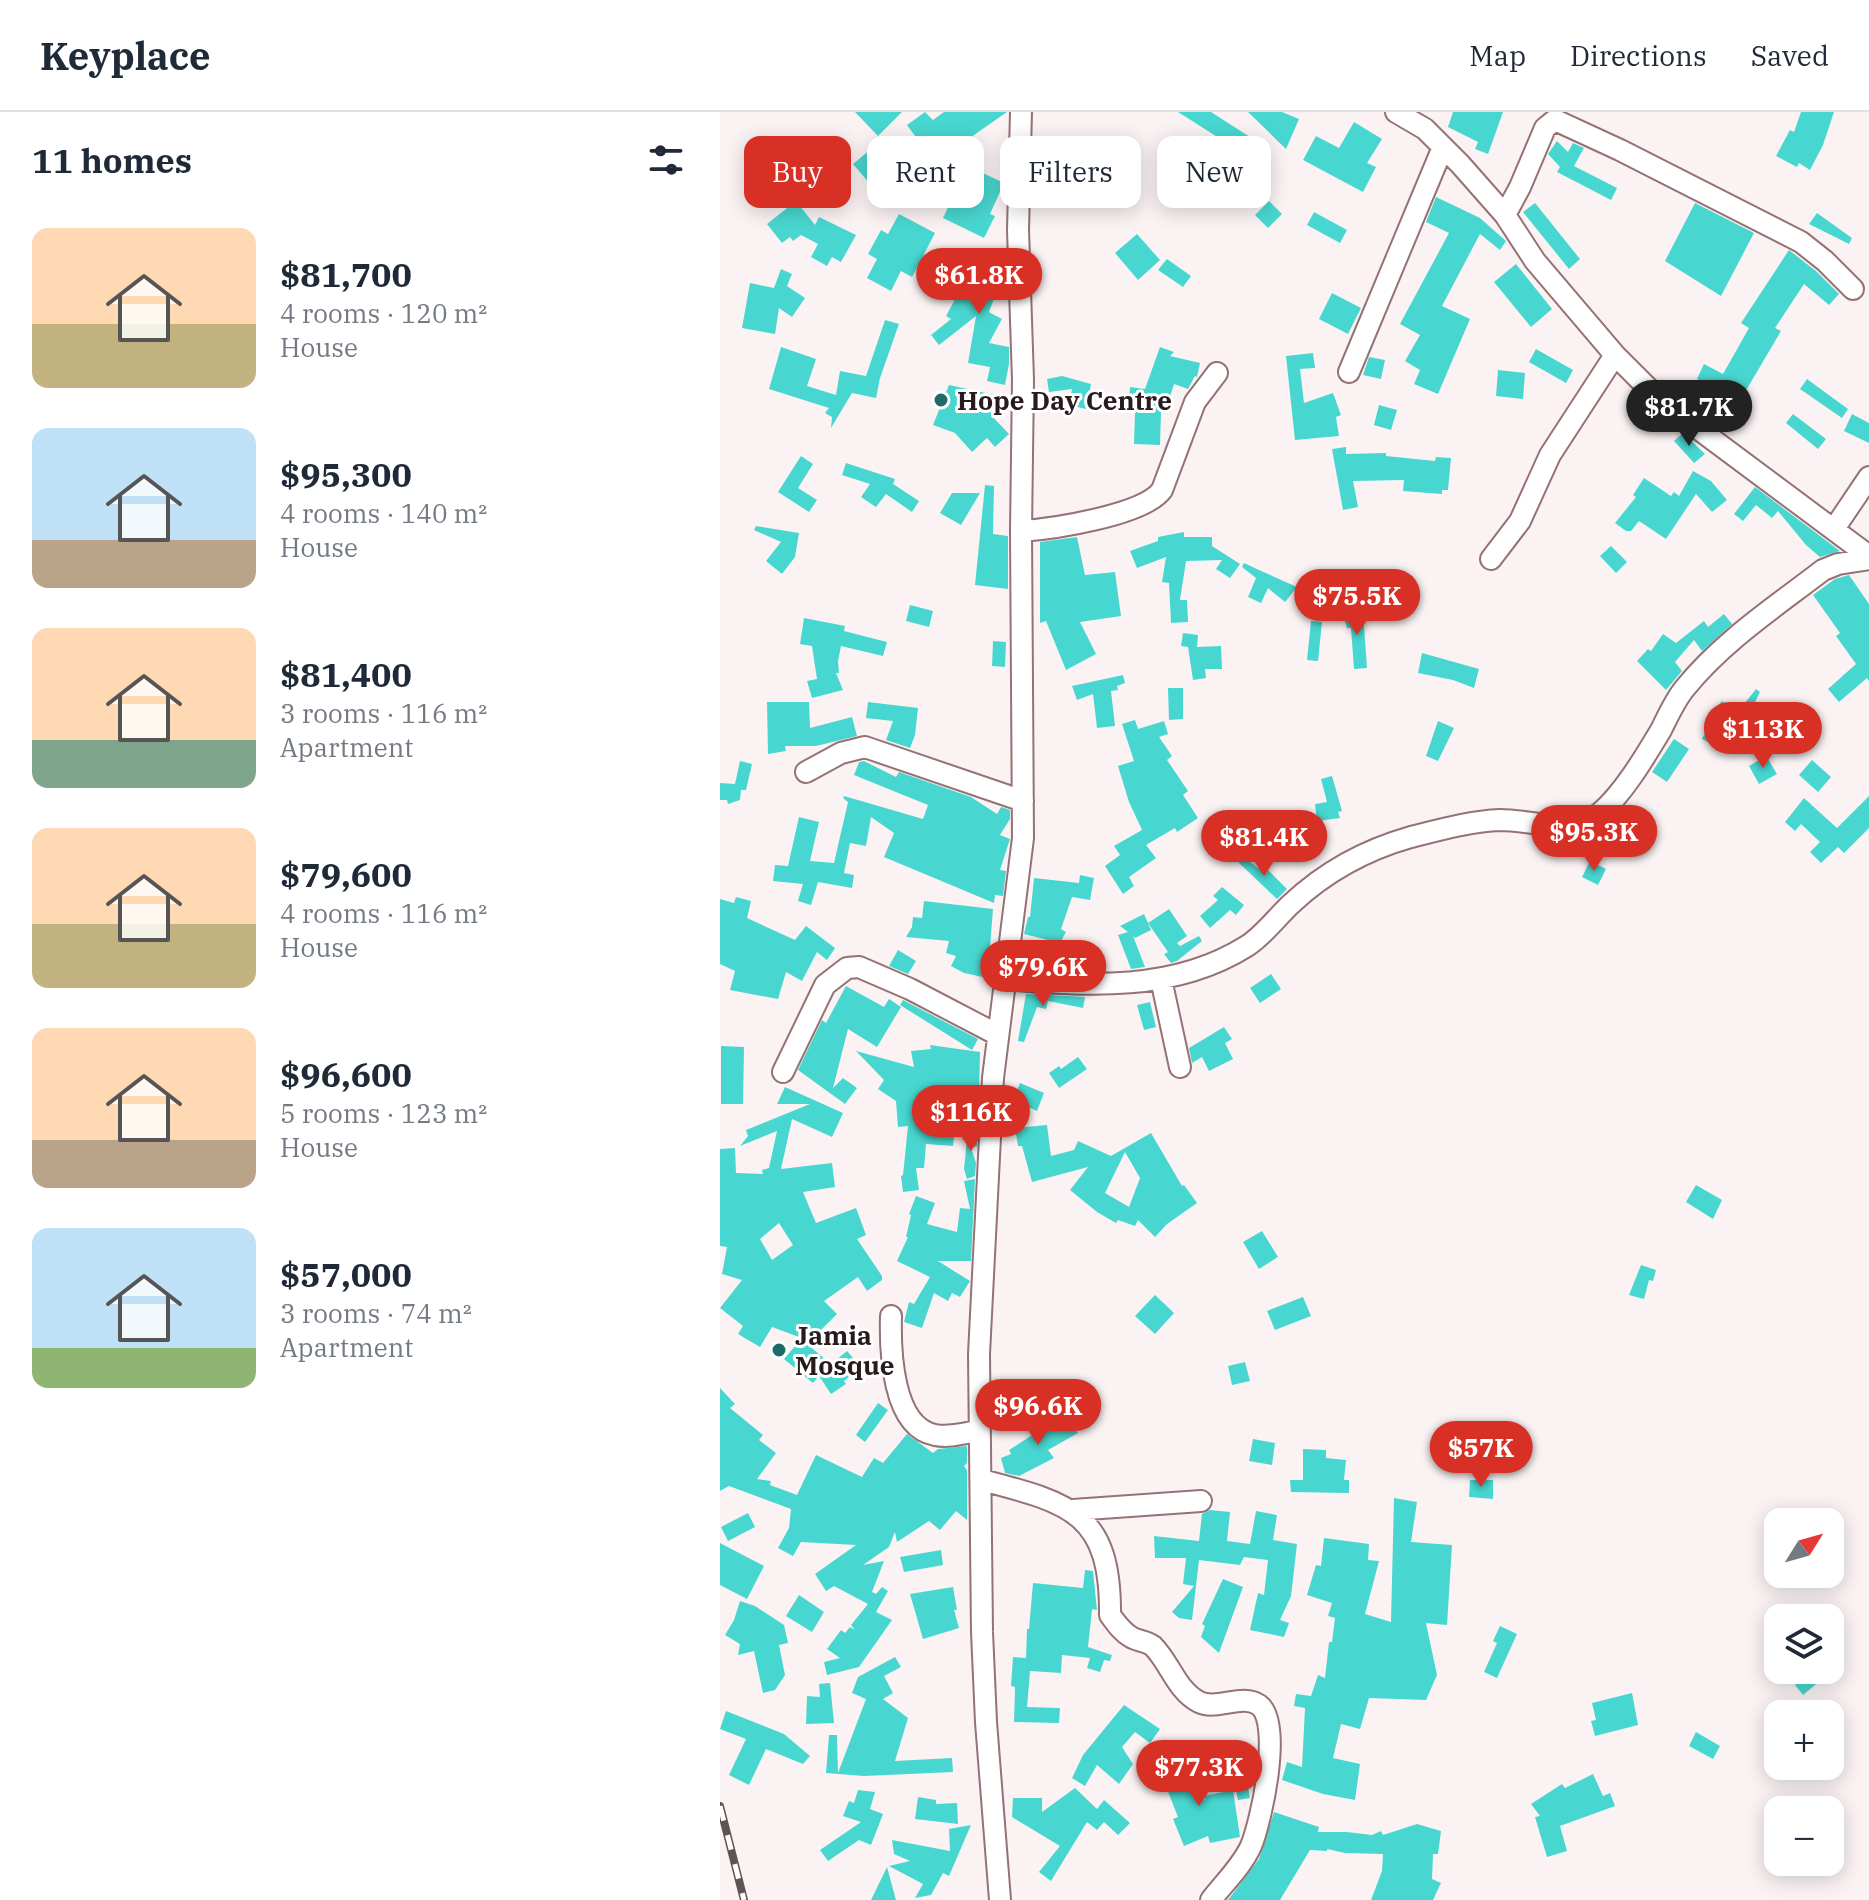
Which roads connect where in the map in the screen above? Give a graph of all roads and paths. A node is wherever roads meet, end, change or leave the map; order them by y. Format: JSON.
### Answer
{"nodes":[{"id":1,"x":1021,"y":112,"type":"edge"},
{"id":2,"x":1396,"y":112,"type":"edge"},
{"id":3,"x":1443,"y":147,"type":"junction"},
{"id":4,"x":1505,"y":215,"type":"junction"},
{"id":5,"x":1853,"y":289,"type":"dead end"},
{"id":6,"x":1615,"y":355,"type":"junction"},
{"id":7,"x":1349,"y":372,"type":"dead end"},
{"id":8,"x":1217,"y":373,"type":"dead end"},
{"id":9,"x":1869,"y":477,"type":"edge"},
{"id":10,"x":1834,"y":529,"type":"junction"},
{"id":11,"x":1021,"y":531,"type":"junction"},
{"id":12,"x":1869,"y":555,"type":"edge"},
{"id":13,"x":1491,"y":559,"type":"dead end"},
{"id":14,"x":806,"y":772,"type":"dead end"},
{"id":15,"x":1023,"y":801,"type":"junction"},
{"id":16,"x":1006,"y":979,"type":"junction"},
{"id":17,"x":1161,"y":979,"type":"junction"},
{"id":18,"x":998,"y":1035,"type":"junction"},
{"id":19,"x":1180,"y":1067,"type":"dead end"},
{"id":20,"x":783,"y":1072,"type":"dead end"},
{"id":21,"x":891,"y":1316,"type":"dead end"},
{"id":22,"x":978,"y":1431,"type":"junction"},
{"id":23,"x":982,"y":1480,"type":"junction"},
{"id":24,"x":1201,"y":1501,"type":"dead end"},
{"id":25,"x":1073,"y":1510,"type":"junction"},
{"id":26,"x":1000,"y":1900,"type":"edge"},
{"id":27,"x":1211,"y":1900,"type":"edge"}],
"edges":[{"from":1,"to":11,"type":"street"},
{"from":2,"to":3,"type":"street"},
{"from":3,"to":4,"type":"street"},
{"from":3,"to":7,"type":"street"},
{"from":4,"to":5,"type":"street"},
{"from":4,"to":6,"type":"street"},
{"from":6,"to":10,"type":"street"},
{"from":6,"to":13,"type":"street"},
{"from":8,"to":11,"type":"street"},
{"from":9,"to":10,"type":"street"},
{"from":10,"to":12,"type":"street"},
{"from":11,"to":15,"type":"street"},
{"from":12,"to":17,"type":"street"},
{"from":14,"to":15,"type":"street"},
{"from":15,"to":16,"type":"street"},
{"from":16,"to":17,"type":"street"},
{"from":16,"to":18,"type":"street"},
{"from":17,"to":19,"type":"street"},
{"from":18,"to":20,"type":"street"},
{"from":18,"to":22,"type":"street"},
{"from":21,"to":22,"type":"street"},
{"from":22,"to":23,"type":"street"},
{"from":23,"to":25,"type":"street"},
{"from":23,"to":26,"type":"street"},
{"from":24,"to":25,"type":"street"},
{"from":25,"to":27,"type":"street"}]}
